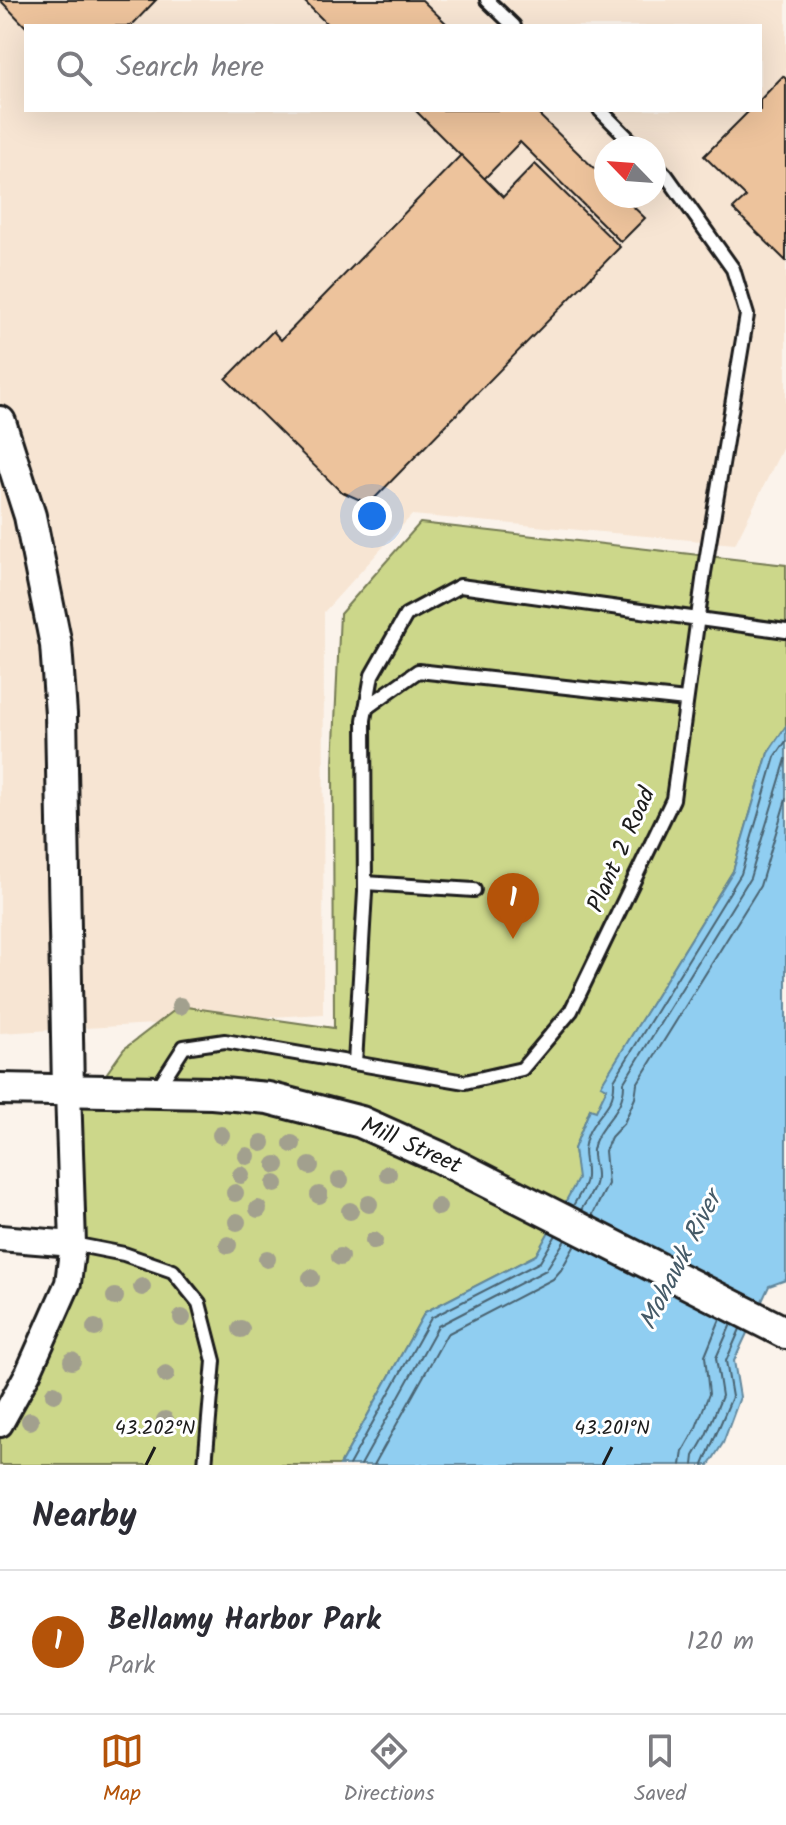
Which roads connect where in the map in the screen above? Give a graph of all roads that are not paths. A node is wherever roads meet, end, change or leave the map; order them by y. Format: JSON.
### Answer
{"nodes":[{"id":1,"x":487,"y":0,"type":"edge"},
{"id":2,"x":512,"y":24,"type":"edge"},
{"id":3,"x":602,"y":112,"type":"edge"},
{"id":4,"x":626,"y":136,"type":"edge"},
{"id":5,"x":666,"y":175,"type":"edge"},
{"id":6,"x":0,"y":422,"type":"edge"},
{"id":7,"x":697,"y":620,"type":"junction"},
{"id":8,"x":786,"y":631,"type":"edge"},
{"id":9,"x":686,"y":700,"type":"junction"},
{"id":10,"x":366,"y":708,"type":"junction"},
{"id":11,"x":365,"y":883,"type":"junction"},
{"id":12,"x":474,"y":890,"type":"dead end"},
{"id":13,"x":355,"y":1063,"type":"junction"},
{"id":14,"x":0,"y":1089,"type":"edge"},
{"id":15,"x":68,"y":1090,"type":"junction"},
{"id":16,"x":156,"y":1092,"type":"junction"},
{"id":17,"x":0,"y":1238,"type":"edge"},
{"id":18,"x":73,"y":1244,"type":"junction"},
{"id":19,"x":786,"y":1333,"type":"edge"},
{"id":20,"x":0,"y":1424,"type":"edge"},
{"id":21,"x":205,"y":1465,"type":"edge"}],
"edges":[{"from":1,"to":2,"type":"lane"},
{"from":3,"to":4,"type":"lane"},
{"from":5,"to":7,"type":"lane","name":"Plant 2 Road"},
{"from":6,"to":15,"type":"street"},
{"from":7,"to":8,"type":"lane"},
{"from":7,"to":9,"type":"lane","name":"Plant 2 Road"},
{"from":7,"to":10,"type":"lane"},
{"from":9,"to":10,"type":"lane"},
{"from":9,"to":13,"type":"lane","name":"Plant 2 Road"},
{"from":10,"to":11,"type":"lane"},
{"from":11,"to":12,"type":"lane"},
{"from":11,"to":13,"type":"lane"},
{"from":13,"to":16,"type":"lane","name":"Plant 2 Road"},
{"from":14,"to":15,"type":"street","name":"Mill Street"},
{"from":15,"to":16,"type":"street","name":"Mill Street"},
{"from":15,"to":18,"type":"street"},
{"from":16,"to":19,"type":"street","name":"Mill Street"},
{"from":17,"to":18,"type":"street"},
{"from":18,"to":20,"type":"street"},
{"from":18,"to":21,"type":"lane"}]}
